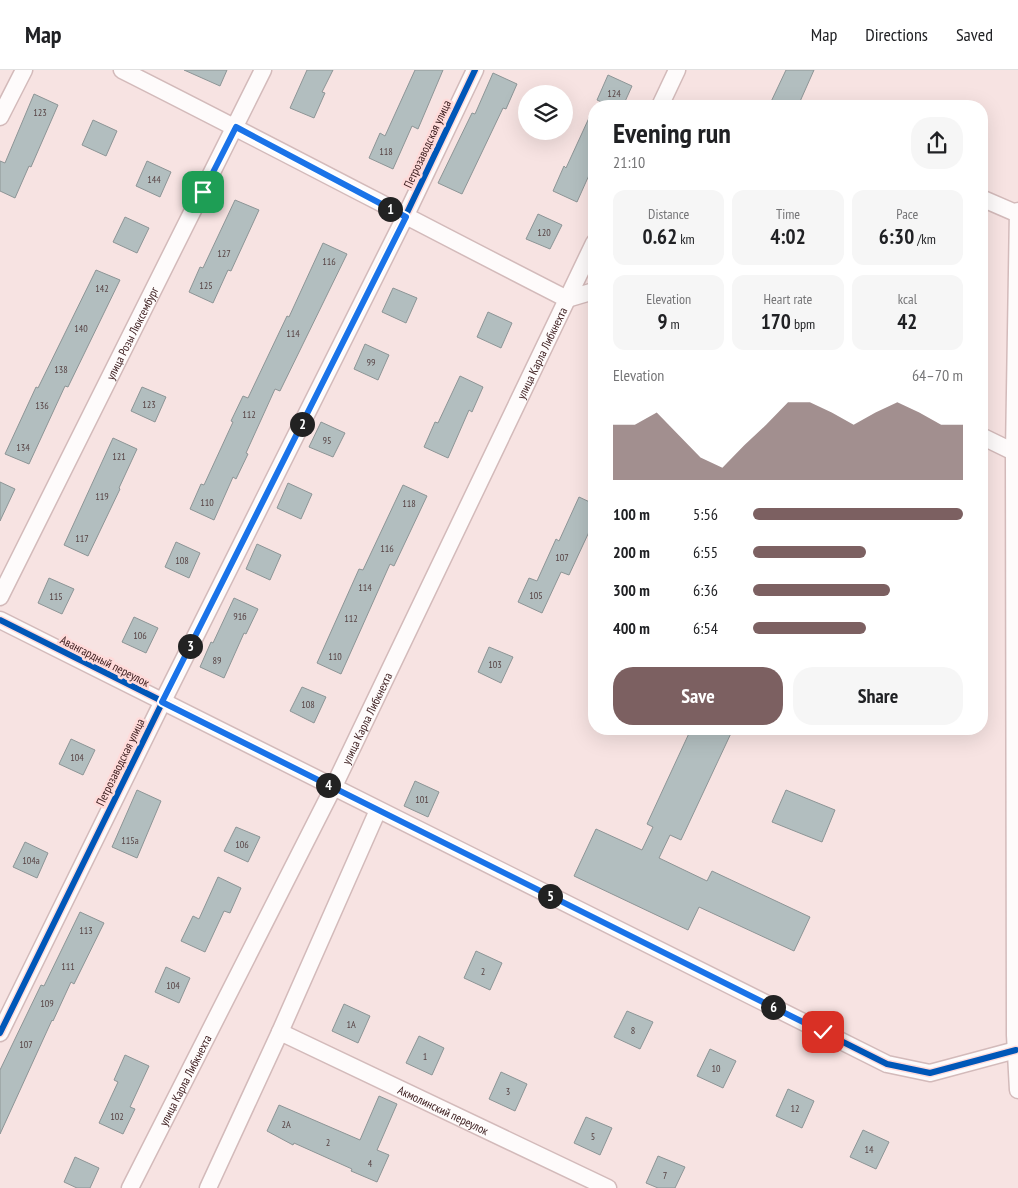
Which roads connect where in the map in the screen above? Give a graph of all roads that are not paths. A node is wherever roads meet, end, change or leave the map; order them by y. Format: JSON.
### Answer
{"nodes":[{"id":1,"x":24,"y":70,"type":"edge"},
{"id":2,"x":122,"y":70,"type":"edge"},
{"id":3,"x":263,"y":70,"type":"edge"},
{"id":4,"x":475,"y":70,"type":"edge"},
{"id":5,"x":677,"y":70,"type":"edge"},
{"id":6,"x":663,"y":100,"type":"edge"},
{"id":7,"x":0,"y":117,"type":"edge"},
{"id":8,"x":236,"y":127,"type":"junction"},
{"id":9,"x":988,"y":201,"type":"edge"},
{"id":10,"x":1018,"y":213,"type":"edge"},
{"id":11,"x":406,"y":217,"type":"junction"},
{"id":12,"x":1018,"y":232,"type":"edge"},
{"id":13,"x":588,"y":255,"type":"edge"},
{"id":14,"x":588,"y":293,"type":"edge"},
{"id":15,"x":567,"y":299,"type":"junction"},
{"id":16,"x":988,"y":439,"type":"edge"},
{"id":17,"x":1016,"y":453,"type":"edge"},
{"id":18,"x":0,"y":597,"type":"edge"},
{"id":19,"x":0,"y":620,"type":"edge"},
{"id":20,"x":1016,"y":682,"type":"edge"},
{"id":21,"x":162,"y":702,"type":"junction"},
{"id":22,"x":333,"y":788,"type":"junction"},
{"id":23,"x":378,"y":810,"type":"junction"},
{"id":24,"x":280,"y":1032,"type":"junction"},
{"id":25,"x":0,"y":1033,"type":"edge"},
{"id":26,"x":1016,"y":1040,"type":"edge"},
{"id":27,"x":1018,"y":1090,"type":"edge"},
{"id":28,"x":130,"y":1188,"type":"edge"},
{"id":29,"x":208,"y":1188,"type":"edge"},
{"id":30,"x":608,"y":1188,"type":"edge"}],
"edges":[{"from":1,"to":7,"type":"street"},
{"from":2,"to":8,"type":"street"},
{"from":3,"to":8,"type":"street","name":"улица Розы Люксембург"},
{"from":4,"to":11,"type":"street","name":"Петрозаводская улица"},
{"from":5,"to":6,"type":"street"},
{"from":8,"to":11,"type":"street"},
{"from":8,"to":18,"type":"street","name":"улица Розы Люксембург"},
{"from":9,"to":10,"type":"street"},
{"from":10,"to":12,"type":"street"},
{"from":11,"to":15,"type":"street"},
{"from":11,"to":21,"type":"street","name":"Петрозаводская улица"},
{"from":12,"to":17,"type":"street"},
{"from":13,"to":15,"type":"street","name":"улица Карла Либкнехта"},
{"from":14,"to":15,"type":"street"},
{"from":15,"to":22,"type":"street","name":"улица Карла Либкнехта"},
{"from":16,"to":17,"type":"street"},
{"from":17,"to":20,"type":"street"},
{"from":19,"to":21,"type":"street","name":"Авангардный переулок"},
{"from":20,"to":26,"type":"street"},
{"from":21,"to":22,"type":"street","name":"Авангардный переулок"},
{"from":21,"to":25,"type":"street","name":"Петрозаводская улица"},
{"from":22,"to":23,"type":"street","name":"Авангардный переулок"},
{"from":22,"to":28,"type":"street","name":"улица Карла Либкнехта"},
{"from":23,"to":24,"type":"street"},
{"from":23,"to":26,"type":"street","name":"Авангардный переулок"},
{"from":24,"to":29,"type":"street"},
{"from":24,"to":30,"type":"street","name":"Акмолинский переулок"},
{"from":26,"to":27,"type":"street"}]}
